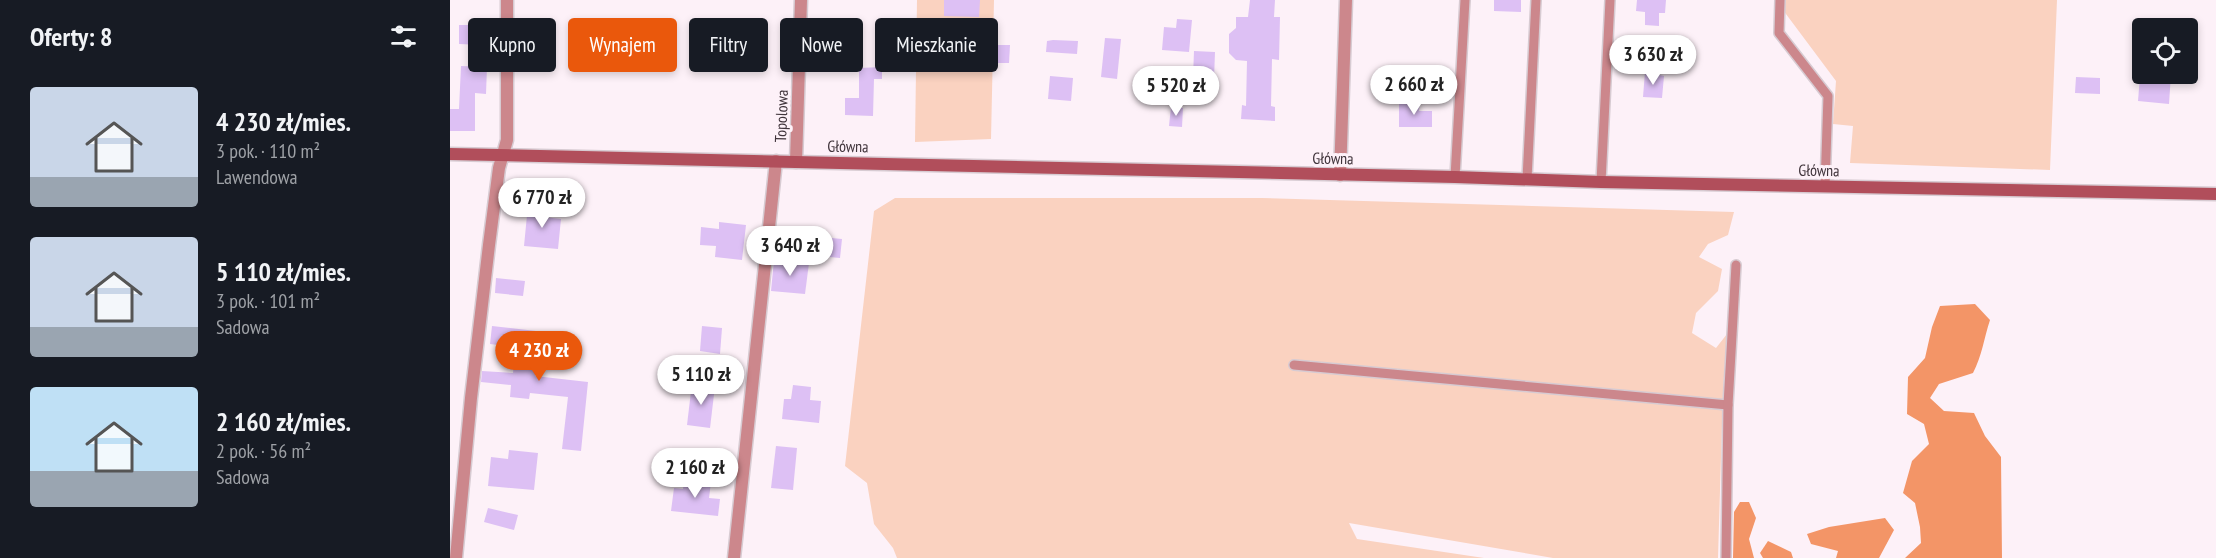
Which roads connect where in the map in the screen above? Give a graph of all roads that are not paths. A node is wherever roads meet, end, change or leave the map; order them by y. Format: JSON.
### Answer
{"nodes":[{"id":1,"x":507,"y":0,"type":"edge"},
{"id":2,"x":801,"y":0,"type":"edge"},
{"id":3,"x":1346,"y":0,"type":"edge"},
{"id":4,"x":1465,"y":0,"type":"edge"},
{"id":5,"x":1536,"y":0,"type":"edge"},
{"id":6,"x":1610,"y":0,"type":"edge"},
{"id":7,"x":1780,"y":0,"type":"edge"},
{"id":8,"x":450,"y":154,"type":"edge"},
{"id":9,"x":503,"y":155,"type":"junction"},
{"id":10,"x":776,"y":161,"type":"junction"},
{"id":11,"x":796,"y":162,"type":"junction"},
{"id":12,"x":1340,"y":175,"type":"junction"},
{"id":13,"x":1455,"y":177,"type":"junction"},
{"id":14,"x":1527,"y":179,"type":"junction"},
{"id":15,"x":1601,"y":182,"type":"junction"},
{"id":16,"x":1825,"y":187,"type":"junction"},
{"id":17,"x":2216,"y":194,"type":"edge"},
{"id":18,"x":1736,"y":265,"type":"dead end"},
{"id":19,"x":1294,"y":365,"type":"dead end"},
{"id":20,"x":1728,"y":405,"type":"junction"},
{"id":21,"x":456,"y":558,"type":"edge"},
{"id":22,"x":734,"y":558,"type":"edge"},
{"id":23,"x":1726,"y":558,"type":"edge"}],
"edges":[{"from":1,"to":9,"type":"street"},
{"from":2,"to":11,"type":"street","name":"Topolowa"},
{"from":3,"to":12,"type":"street"},
{"from":4,"to":13,"type":"lane"},
{"from":5,"to":14,"type":"lane"},
{"from":6,"to":15,"type":"lane"},
{"from":7,"to":16,"type":"lane"},
{"from":8,"to":9,"type":"main road","name":"Główna"},
{"from":9,"to":10,"type":"main road","name":"Główna"},
{"from":9,"to":21,"type":"street"},
{"from":10,"to":11,"type":"main road","name":"Główna"},
{"from":10,"to":22,"type":"street"},
{"from":11,"to":12,"type":"main road","name":"Główna"},
{"from":12,"to":13,"type":"main road","name":"Główna"},
{"from":13,"to":14,"type":"main road","name":"Główna"},
{"from":14,"to":15,"type":"main road","name":"Główna"},
{"from":15,"to":16,"type":"main road","name":"Główna"},
{"from":16,"to":17,"type":"main road","name":"Główna"},
{"from":18,"to":20,"type":"lane"},
{"from":19,"to":20,"type":"lane"},
{"from":20,"to":23,"type":"lane"}]}
